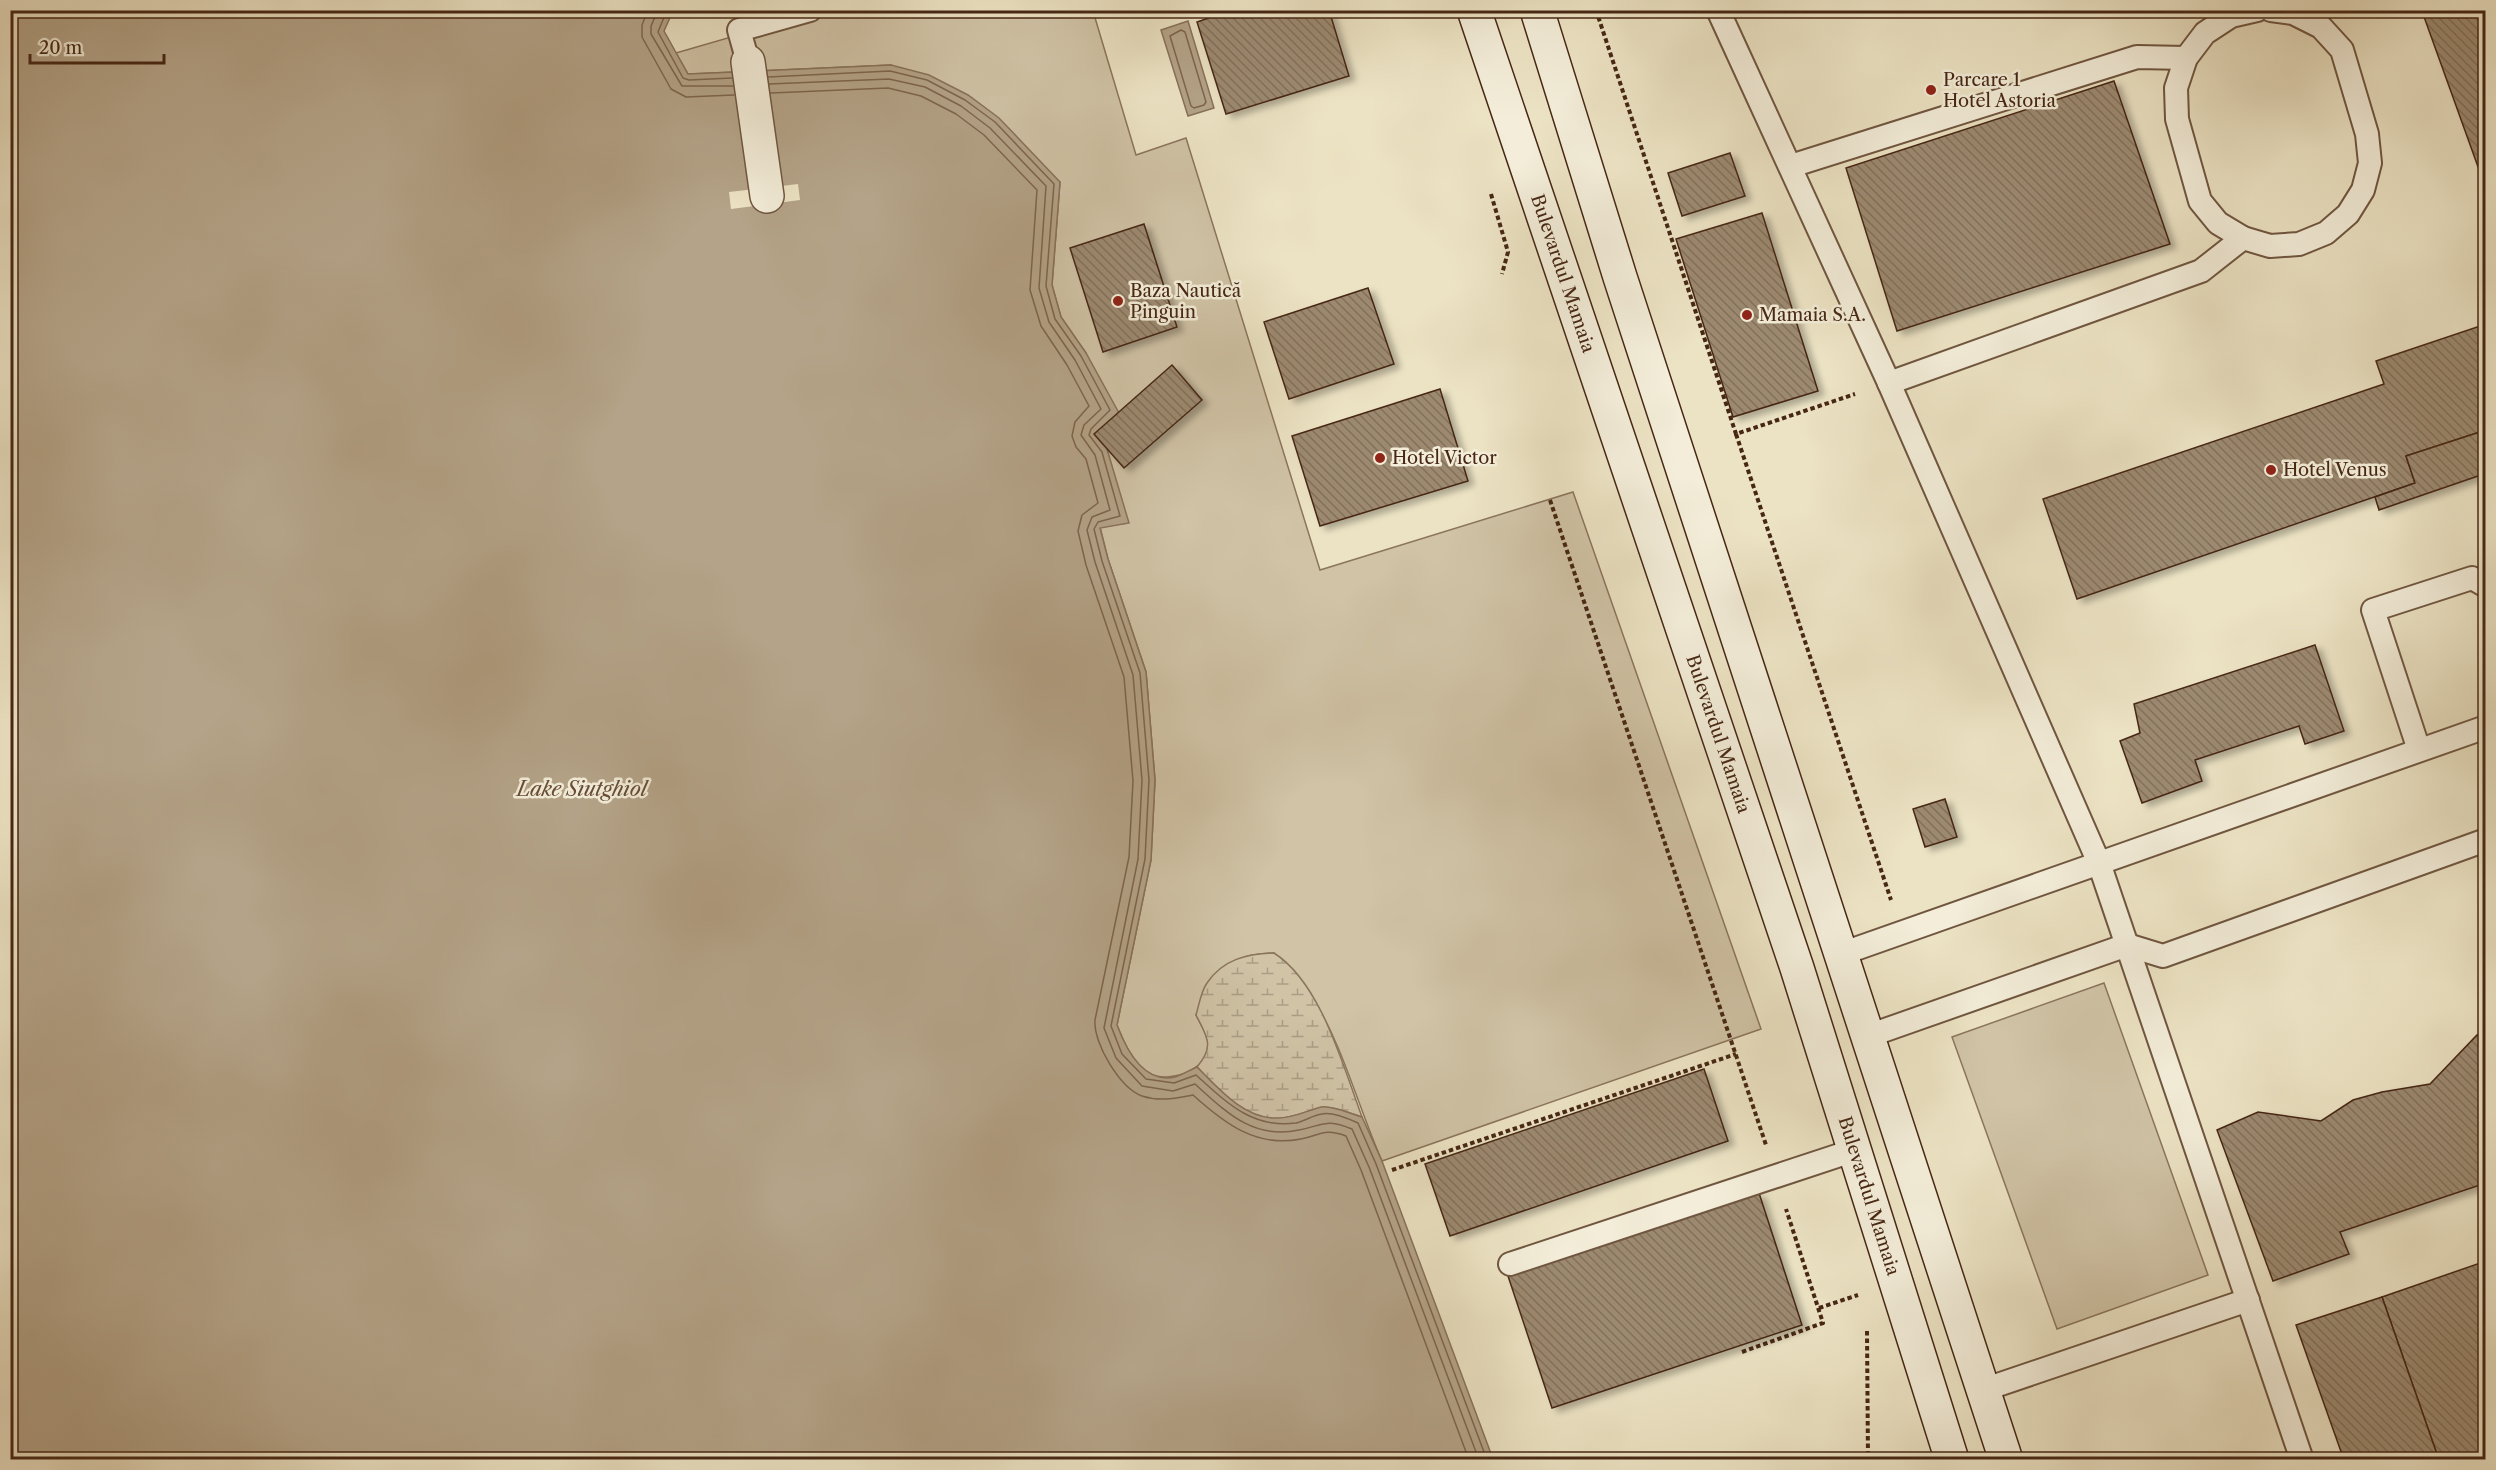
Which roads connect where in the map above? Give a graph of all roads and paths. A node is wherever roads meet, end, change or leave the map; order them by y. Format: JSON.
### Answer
{"nodes":[{"id":1,"x":810,"y":10,"type":"edge"},
{"id":2,"x":1474,"y":10,"type":"edge"},
{"id":3,"x":1537,"y":10,"type":"edge"},
{"id":4,"x":1596,"y":10,"type":"edge"},
{"id":5,"x":1718,"y":10,"type":"edge"},
{"id":6,"x":2257,"y":10,"type":"edge"},
{"id":7,"x":2271,"y":10,"type":"edge"},
{"id":8,"x":2186,"y":58,"type":"junction"},
{"id":9,"x":748,"y":62,"type":"joint"},
{"id":10,"x":1791,"y":166,"type":"junction"},
{"id":11,"x":767,"y":196,"type":"dead end"},
{"id":12,"x":2243,"y":238,"type":"junction"},
{"id":13,"x":1889,"y":383,"type":"junction"},
{"id":14,"x":1736,"y":434,"type":"junction"},
{"id":15,"x":1550,"y":500,"type":"dead end"},
{"id":16,"x":2486,"y":586,"type":"edge"},
{"id":17,"x":2486,"y":727,"type":"edge"},
{"id":18,"x":2419,"y":750,"type":"junction"},
{"id":19,"x":2486,"y":840,"type":"edge"},
{"id":20,"x":2099,"y":863,"type":"junction"},
{"id":21,"x":1902,"y":932,"type":"junction"},
{"id":22,"x":2127,"y":945,"type":"junction"},
{"id":23,"x":1841,"y":954,"type":"junction"},
{"id":24,"x":1868,"y":1036,"type":"junction"},
{"id":25,"x":1736,"y":1054,"type":"junction"},
{"id":26,"x":1855,"y":1150,"type":"junction"},
{"id":27,"x":1392,"y":1170,"type":"dead end"},
{"id":28,"x":1776,"y":1176,"type":"junction"},
{"id":29,"x":1510,"y":1264,"type":"dead end"},
{"id":30,"x":1858,"y":1295,"type":"dead end"},
{"id":31,"x":2248,"y":1300,"type":"junction"},
{"id":32,"x":1819,"y":1308,"type":"junction"},
{"id":33,"x":1867,"y":1324,"type":"dead end"},
{"id":34,"x":1742,"y":1352,"type":"dead end"},
{"id":35,"x":1983,"y":1390,"type":"junction"},
{"id":36,"x":1868,"y":1460,"type":"edge"},
{"id":37,"x":1952,"y":1460,"type":"edge"},
{"id":38,"x":2006,"y":1460,"type":"edge"},
{"id":39,"x":2302,"y":1460,"type":"edge"}],
"edges":[{"from":1,"to":9,"type":"lane"},
{"from":2,"to":26,"type":"main road","name":"Bulevardul Mamaia"},
{"from":3,"to":23,"type":"main road"},
{"from":4,"to":14,"type":"path"},
{"from":5,"to":10,"type":"lane"},
{"from":6,"to":8,"type":"lane"},
{"from":7,"to":12,"type":"lane"},
{"from":8,"to":10,"type":"lane"},
{"from":8,"to":12,"type":"lane"},
{"from":9,"to":11,"type":"main road"},
{"from":10,"to":13,"type":"lane"},
{"from":12,"to":13,"type":"lane"},
{"from":13,"to":14,"type":"path"},
{"from":13,"to":20,"type":"lane"},
{"from":14,"to":21,"type":"path"},
{"from":15,"to":25,"type":"path"},
{"from":16,"to":18,"type":"lane"},
{"from":17,"to":18,"type":"lane"},
{"from":18,"to":20,"type":"lane"},
{"from":19,"to":22,"type":"lane"},
{"from":20,"to":21,"type":"lane"},
{"from":20,"to":22,"type":"lane"},
{"from":21,"to":23,"type":"lane"},
{"from":22,"to":24,"type":"lane"},
{"from":22,"to":31,"type":"lane"},
{"from":23,"to":24,"type":"main road"},
{"from":24,"to":35,"type":"main road"},
{"from":25,"to":27,"type":"path"},
{"from":25,"to":28,"type":"path"},
{"from":26,"to":28,"type":"lane"},
{"from":26,"to":37,"type":"main road","name":"Bulevardul Mamaia"},
{"from":28,"to":29,"type":"lane"},
{"from":28,"to":32,"type":"path"},
{"from":30,"to":32,"type":"path"},
{"from":31,"to":35,"type":"lane"},
{"from":31,"to":39,"type":"lane"},
{"from":32,"to":34,"type":"path"},
{"from":33,"to":36,"type":"path"},
{"from":35,"to":38,"type":"main road"}]}
